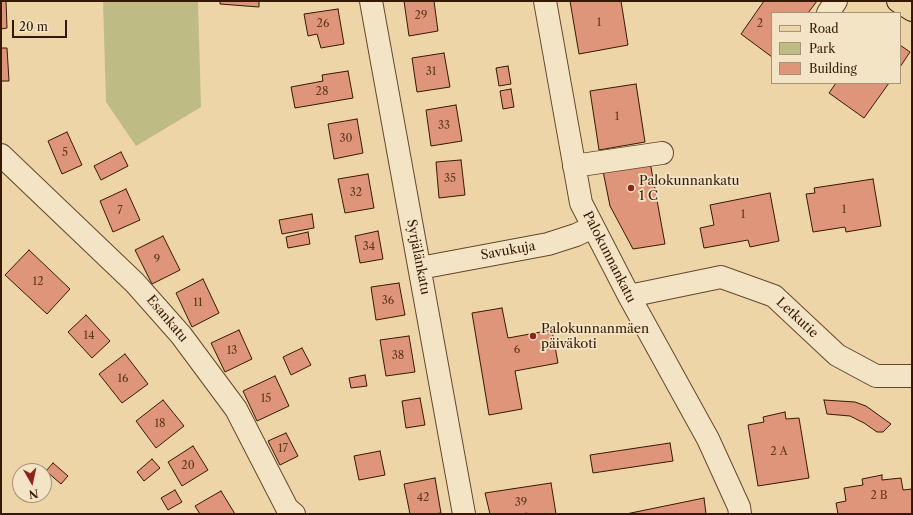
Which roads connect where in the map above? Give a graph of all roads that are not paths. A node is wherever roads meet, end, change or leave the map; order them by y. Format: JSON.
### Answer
{"nodes":[{"id":1,"x":371,"y":1,"type":"edge"},
{"id":2,"x":545,"y":1,"type":"edge"},
{"id":3,"x":836,"y":1,"type":"edge"},
{"id":4,"x":898,"y":1,"type":"edge"},
{"id":5,"x":912,"y":10,"type":"edge"},
{"id":6,"x":829,"y":12,"type":"edge"},
{"id":7,"x":662,"y":153,"type":"dead end"},
{"id":8,"x":1,"y":155,"type":"edge"},
{"id":9,"x":574,"y":166,"type":"junction"},
{"id":10,"x":593,"y":227,"type":"junction"},
{"id":11,"x":420,"y":268,"type":"junction"},
{"id":12,"x":629,"y":296,"type":"junction"},
{"id":13,"x":912,"y":376,"type":"edge"},
{"id":14,"x":286,"y":512,"type":"edge"},
{"id":15,"x":464,"y":514,"type":"edge"},
{"id":16,"x":740,"y":514,"type":"edge"}],
"edges":[{"from":1,"to":11,"type":"street","name":"Syrjälänkatu"},
{"from":2,"to":9,"type":"street","name":"Palokunnankatu"},
{"from":3,"to":6,"type":"street"},
{"from":4,"to":5,"type":"main road"},
{"from":7,"to":9,"type":"street"},
{"from":8,"to":14,"type":"street","name":"Esankatu"},
{"from":9,"to":10,"type":"street","name":"Palokunnankatu"},
{"from":10,"to":11,"type":"street","name":"Savukuja"},
{"from":10,"to":12,"type":"street","name":"Palokunnankatu"},
{"from":11,"to":15,"type":"street","name":"Syrjälänkatu"},
{"from":12,"to":13,"type":"street","name":"Letkutie"},
{"from":12,"to":16,"type":"street","name":"Palokunnankatu"}]}
